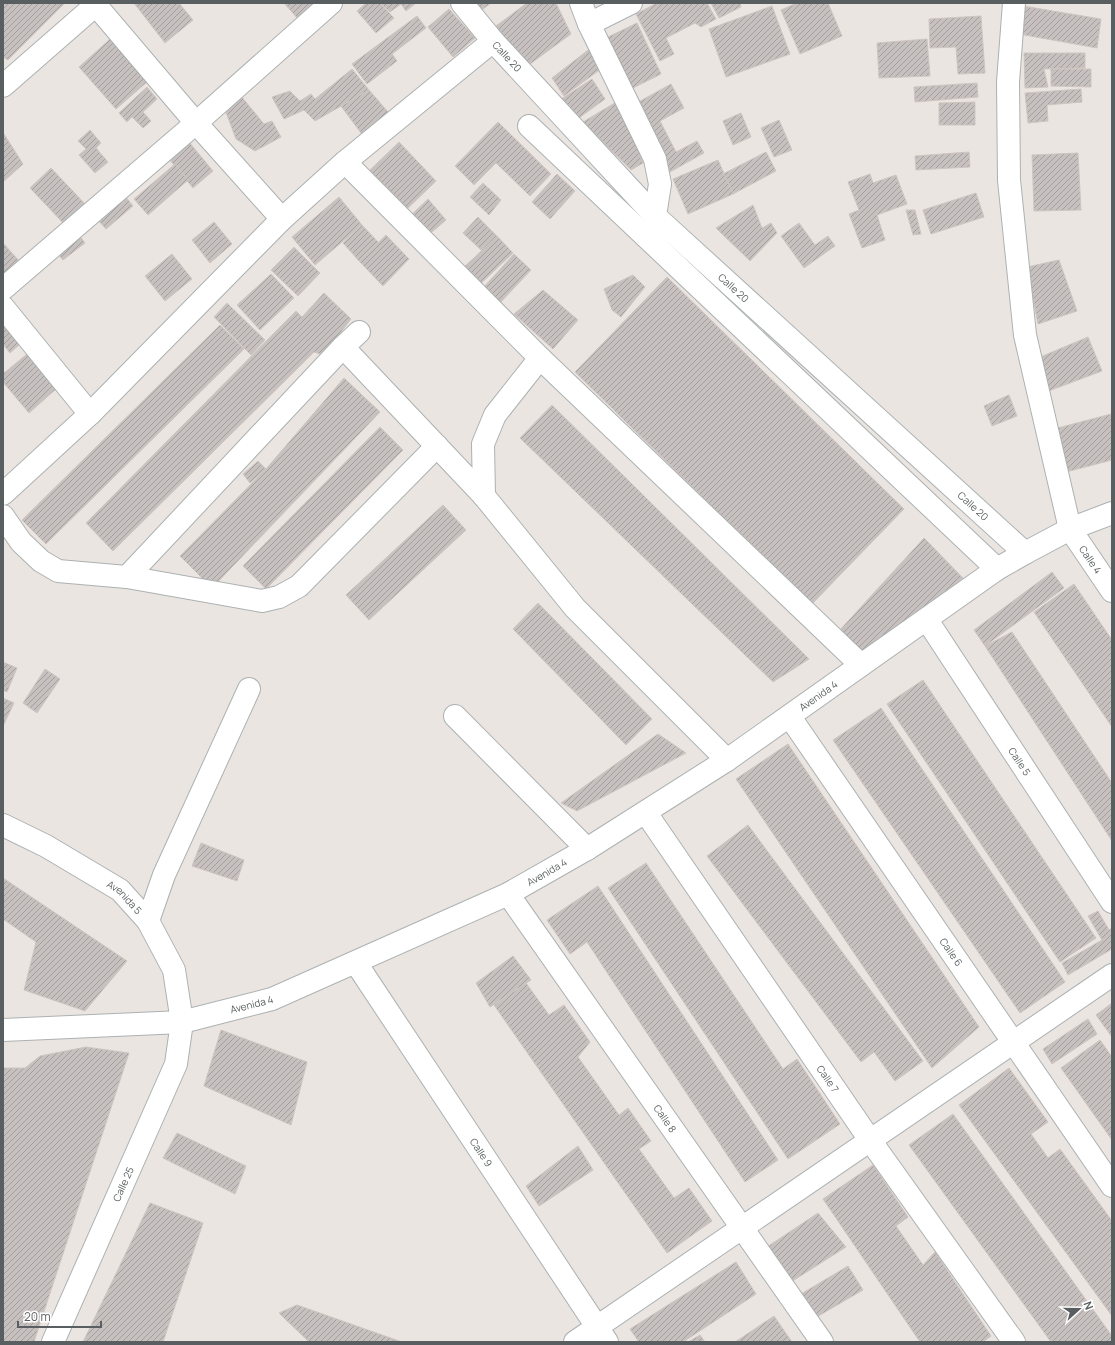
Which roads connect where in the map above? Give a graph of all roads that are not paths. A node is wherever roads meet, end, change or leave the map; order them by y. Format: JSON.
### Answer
{"nodes":[{"id":1,"x":331,"y":3,"type":"edge"},
{"id":2,"x":462,"y":3,"type":"edge"},
{"id":3,"x":581,"y":3,"type":"edge"},
{"id":4,"x":632,"y":3,"type":"edge"},
{"id":5,"x":1014,"y":3,"type":"edge"},
{"id":6,"x":96,"y":4,"type":"edge"},
{"id":7,"x":589,"y":24,"type":"junction"},
{"id":8,"x":493,"y":41,"type":"junction"},
{"id":9,"x":3,"y":86,"type":"edge"},
{"id":10,"x":196,"y":123,"type":"junction"},
{"id":11,"x":529,"y":126,"type":"dead end"},
{"id":12,"x":345,"y":162,"type":"junction"},
{"id":13,"x":655,"y":216,"type":"junction"},
{"id":14,"x":282,"y":219,"type":"junction"},
{"id":15,"x":3,"y":289,"type":"edge"},
{"id":16,"x":3,"y":307,"type":"edge"},
{"id":17,"x":359,"y":332,"type":"dead end"},
{"id":18,"x":343,"y":347,"type":"junction"},
{"id":19,"x":540,"y":358,"type":"junction"},
{"id":20,"x":90,"y":414,"type":"junction"},
{"id":21,"x":437,"y":446,"type":"junction"},
{"id":22,"x":3,"y":494,"type":"edge"},
{"id":23,"x":484,"y":496,"type":"junction"},
{"id":24,"x":1112,"y":513,"type":"edge"},
{"id":25,"x":3,"y":516,"type":"edge"},
{"id":26,"x":1070,"y":529,"type":"junction"},
{"id":27,"x":1025,"y":553,"type":"junction"},
{"id":28,"x":997,"y":569,"type":"junction"},
{"id":29,"x":127,"y":576,"type":"junction"},
{"id":30,"x":1112,"y":591,"type":"edge"},
{"id":31,"x":927,"y":620,"type":"junction"},
{"id":32,"x":861,"y":665,"type":"junction"},
{"id":33,"x":249,"y":689,"type":"dead end"},
{"id":34,"x":455,"y":716,"type":"dead end"},
{"id":35,"x":790,"y":717,"type":"junction"},
{"id":36,"x":728,"y":760,"type":"junction"},
{"id":37,"x":646,"y":813,"type":"junction"},
{"id":38,"x":3,"y":825,"type":"edge"},
{"id":39,"x":588,"y":849,"type":"junction"},
{"id":40,"x":508,"y":894,"type":"junction"},
{"id":41,"x":1112,"y":902,"type":"edge"},
{"id":42,"x":148,"y":921,"type":"junction"},
{"id":43,"x":356,"y":963,"type":"junction"},
{"id":44,"x":1112,"y":975,"type":"edge"},
{"id":45,"x":182,"y":1022,"type":"junction"},
{"id":46,"x":3,"y":1030,"type":"edge"},
{"id":47,"x":1013,"y":1042,"type":"junction"},
{"id":48,"x":870,"y":1140,"type":"junction"},
{"id":49,"x":1112,"y":1186,"type":"edge"},
{"id":50,"x":741,"y":1229,"type":"junction"},
{"id":51,"x":602,"y":1334,"type":"edge"},
{"id":52,"x":53,"y":1342,"type":"edge"},
{"id":53,"x":575,"y":1342,"type":"edge"},
{"id":54,"x":822,"y":1342,"type":"edge"},
{"id":55,"x":1014,"y":1342,"type":"edge"}],
"edges":[{"from":1,"to":10,"type":"street"},
{"from":2,"to":8,"type":"street","name":"Calle 20"},
{"from":3,"to":7,"type":"street"},
{"from":4,"to":7,"type":"street"},
{"from":5,"to":26,"type":"street"},
{"from":6,"to":9,"type":"street"},
{"from":6,"to":10,"type":"street"},
{"from":7,"to":13,"type":"street"},
{"from":8,"to":12,"type":"street"},
{"from":8,"to":13,"type":"street","name":"Calle 20"},
{"from":10,"to":14,"type":"street"},
{"from":10,"to":15,"type":"street"},
{"from":11,"to":28,"type":"street"},
{"from":12,"to":14,"type":"street"},
{"from":12,"to":19,"type":"street"},
{"from":13,"to":27,"type":"street","name":"Calle 20"},
{"from":14,"to":20,"type":"street"},
{"from":16,"to":20,"type":"street"},
{"from":17,"to":18,"type":"street"},
{"from":18,"to":21,"type":"street"},
{"from":18,"to":29,"type":"street"},
{"from":19,"to":23,"type":"street"},
{"from":19,"to":32,"type":"street"},
{"from":20,"to":22,"type":"street"},
{"from":21,"to":23,"type":"street"},
{"from":21,"to":29,"type":"street"},
{"from":23,"to":36,"type":"street"},
{"from":24,"to":26,"type":"street","name":"Avenida 4"},
{"from":25,"to":29,"type":"street"},
{"from":26,"to":27,"type":"street","name":"Avenida 4"},
{"from":26,"to":30,"type":"street","name":"Calle 4"},
{"from":27,"to":28,"type":"street","name":"Avenida 4"},
{"from":28,"to":31,"type":"street","name":"Avenida 4"},
{"from":31,"to":32,"type":"street","name":"Avenida 4"},
{"from":31,"to":41,"type":"street","name":"Calle 5"},
{"from":32,"to":35,"type":"street","name":"Avenida 4"},
{"from":33,"to":42,"type":"street"},
{"from":34,"to":39,"type":"street"},
{"from":35,"to":36,"type":"street","name":"Avenida 4"},
{"from":35,"to":47,"type":"street","name":"Calle 6"},
{"from":36,"to":37,"type":"street","name":"Avenida 4"},
{"from":37,"to":39,"type":"street","name":"Avenida 4"},
{"from":37,"to":48,"type":"street","name":"Calle 7"},
{"from":38,"to":42,"type":"street","name":"Avenida 5"},
{"from":39,"to":40,"type":"street","name":"Avenida 4"},
{"from":40,"to":43,"type":"street","name":"Avenida 4"},
{"from":40,"to":50,"type":"street","name":"Calle 8"},
{"from":42,"to":45,"type":"street","name":"Avenida 5"},
{"from":43,"to":45,"type":"street","name":"Avenida 4"},
{"from":43,"to":51,"type":"street","name":"Calle 9"},
{"from":44,"to":47,"type":"street"},
{"from":45,"to":46,"type":"street","name":"Avenida 4"},
{"from":45,"to":52,"type":"street","name":"Calle 25"},
{"from":47,"to":48,"type":"street"},
{"from":47,"to":49,"type":"street","name":"Calle 6"},
{"from":48,"to":50,"type":"street"},
{"from":48,"to":55,"type":"street","name":"Calle 7"},
{"from":50,"to":51,"type":"street"},
{"from":50,"to":54,"type":"street","name":"Calle 8"},
{"from":51,"to":53,"type":"street"}]}
